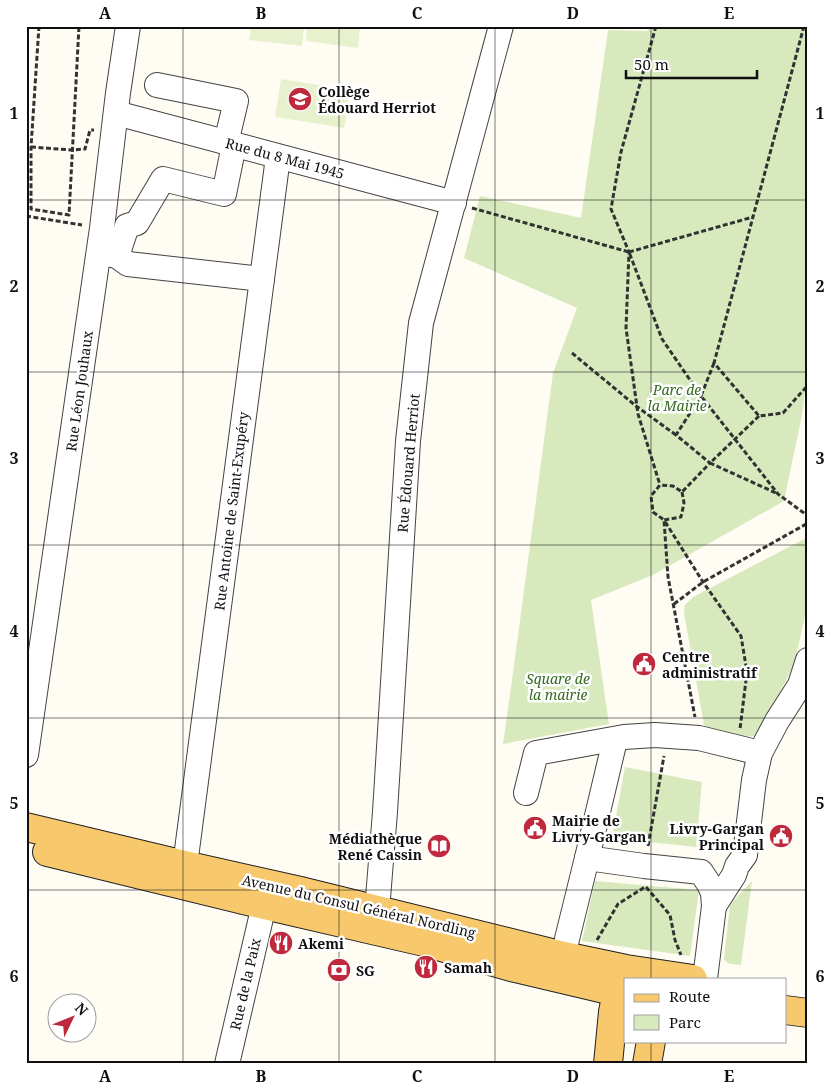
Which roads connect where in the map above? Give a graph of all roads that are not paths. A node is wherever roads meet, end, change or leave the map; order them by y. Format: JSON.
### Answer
{"nodes":[{"id":1,"x":128,"y":26,"type":"edge"},
{"id":2,"x":501,"y":26,"type":"edge"},
{"id":3,"x":157,"y":85,"type":"dead end"},
{"id":4,"x":116,"y":113,"type":"junction"},
{"id":5,"x":230,"y":144,"type":"junction"},
{"id":6,"x":278,"y":157,"type":"junction"},
{"id":7,"x":454,"y":203,"type":"junction"},
{"id":8,"x":108,"y":254,"type":"junction"},
{"id":9,"x":262,"y":279,"type":"junction"},
{"id":10,"x":808,"y":660,"type":"edge"},
{"id":11,"x":615,"y":740,"type":"junction"},
{"id":12,"x":760,"y":753,"type":"junction"},
{"id":13,"x":26,"y":755,"type":"edge"},
{"id":14,"x":526,"y":793,"type":"dead end"},
{"id":15,"x":26,"y":827,"type":"edge"},
{"id":16,"x":26,"y":847,"type":"edge"},
{"id":17,"x":587,"y":858,"type":"junction"},
{"id":18,"x":185,"y":865,"type":"junction"},
{"id":19,"x":737,"y":866,"type":"junction"},
{"id":20,"x":702,"y":872,"type":"junction"},
{"id":21,"x":264,"y":905,"type":"junction"},
{"id":22,"x":714,"y":906,"type":"junction"},
{"id":23,"x":377,"y":910,"type":"junction"},
{"id":24,"x":575,"y":966,"type":"junction"},
{"id":25,"x":656,"y":976,"type":"edge"},
{"id":26,"x":680,"y":978,"type":"edge"},
{"id":27,"x":705,"y":978,"type":"edge"},
{"id":28,"x":623,"y":985,"type":"edge"},
{"id":29,"x":786,"y":991,"type":"edge"},
{"id":30,"x":808,"y":994,"type":"edge"},
{"id":31,"x":786,"y":1010,"type":"edge"},
{"id":32,"x":808,"y":1013,"type":"edge"},
{"id":33,"x":651,"y":1042,"type":"edge"},
{"id":34,"x":226,"y":1064,"type":"edge"},
{"id":35,"x":608,"y":1064,"type":"edge"},
{"id":36,"x":647,"y":1064,"type":"edge"}],
"edges":[{"from":1,"to":4,"type":"street","name":"Rue Léon Jouhaux"},
{"from":2,"to":7,"type":"street","name":"Rue Édouard Herriot"},
{"from":3,"to":5,"type":"street"},
{"from":4,"to":5,"type":"street","name":"Rue du 8 Mai 1945"},
{"from":4,"to":8,"type":"street","name":"Rue Léon Jouhaux"},
{"from":5,"to":6,"type":"street","name":"Rue du 8 Mai 1945"},
{"from":5,"to":8,"type":"street"},
{"from":6,"to":7,"type":"street","name":"Rue du 8 Mai 1945"},
{"from":6,"to":9,"type":"street","name":"Rue Antoine de Saint-Exupéry"},
{"from":7,"to":23,"type":"street","name":"Rue Édouard Herriot"},
{"from":8,"to":9,"type":"street"},
{"from":8,"to":13,"type":"street","name":"Rue Léon Jouhaux"},
{"from":9,"to":18,"type":"street","name":"Rue Antoine de Saint-Exupéry"},
{"from":10,"to":12,"type":"street"},
{"from":11,"to":12,"type":"street"},
{"from":11,"to":14,"type":"street"},
{"from":11,"to":17,"type":"street"},
{"from":12,"to":19,"type":"street"},
{"from":15,"to":18,"type":"main road","name":"Avenue du Consul Général Nordling"},
{"from":16,"to":21,"type":"main road","name":"Avenue du Consul Général Nordling"},
{"from":17,"to":20,"type":"street"},
{"from":17,"to":24,"type":"street"},
{"from":18,"to":23,"type":"main road","name":"Avenue du Consul Général Nordling"},
{"from":19,"to":20,"type":"street"},
{"from":19,"to":22,"type":"street"},
{"from":20,"to":22,"type":"street"},
{"from":21,"to":24,"type":"main road","name":"Avenue du Consul Général Nordling"},
{"from":21,"to":34,"type":"street","name":"Rue de la Paix"},
{"from":22,"to":27,"type":"street"},
{"from":23,"to":24,"type":"main road","name":"Avenue du Consul Général Nordling"},
{"from":24,"to":28,"type":"main road","name":"Avenue du Consul Général Nordling"},
{"from":25,"to":26,"type":"main road","name":"Avenue du Consul Général Nordling"},
{"from":28,"to":35,"type":"main road"},
{"from":29,"to":30,"type":"main road"},
{"from":31,"to":32,"type":"main road"},
{"from":33,"to":36,"type":"main road"}]}
